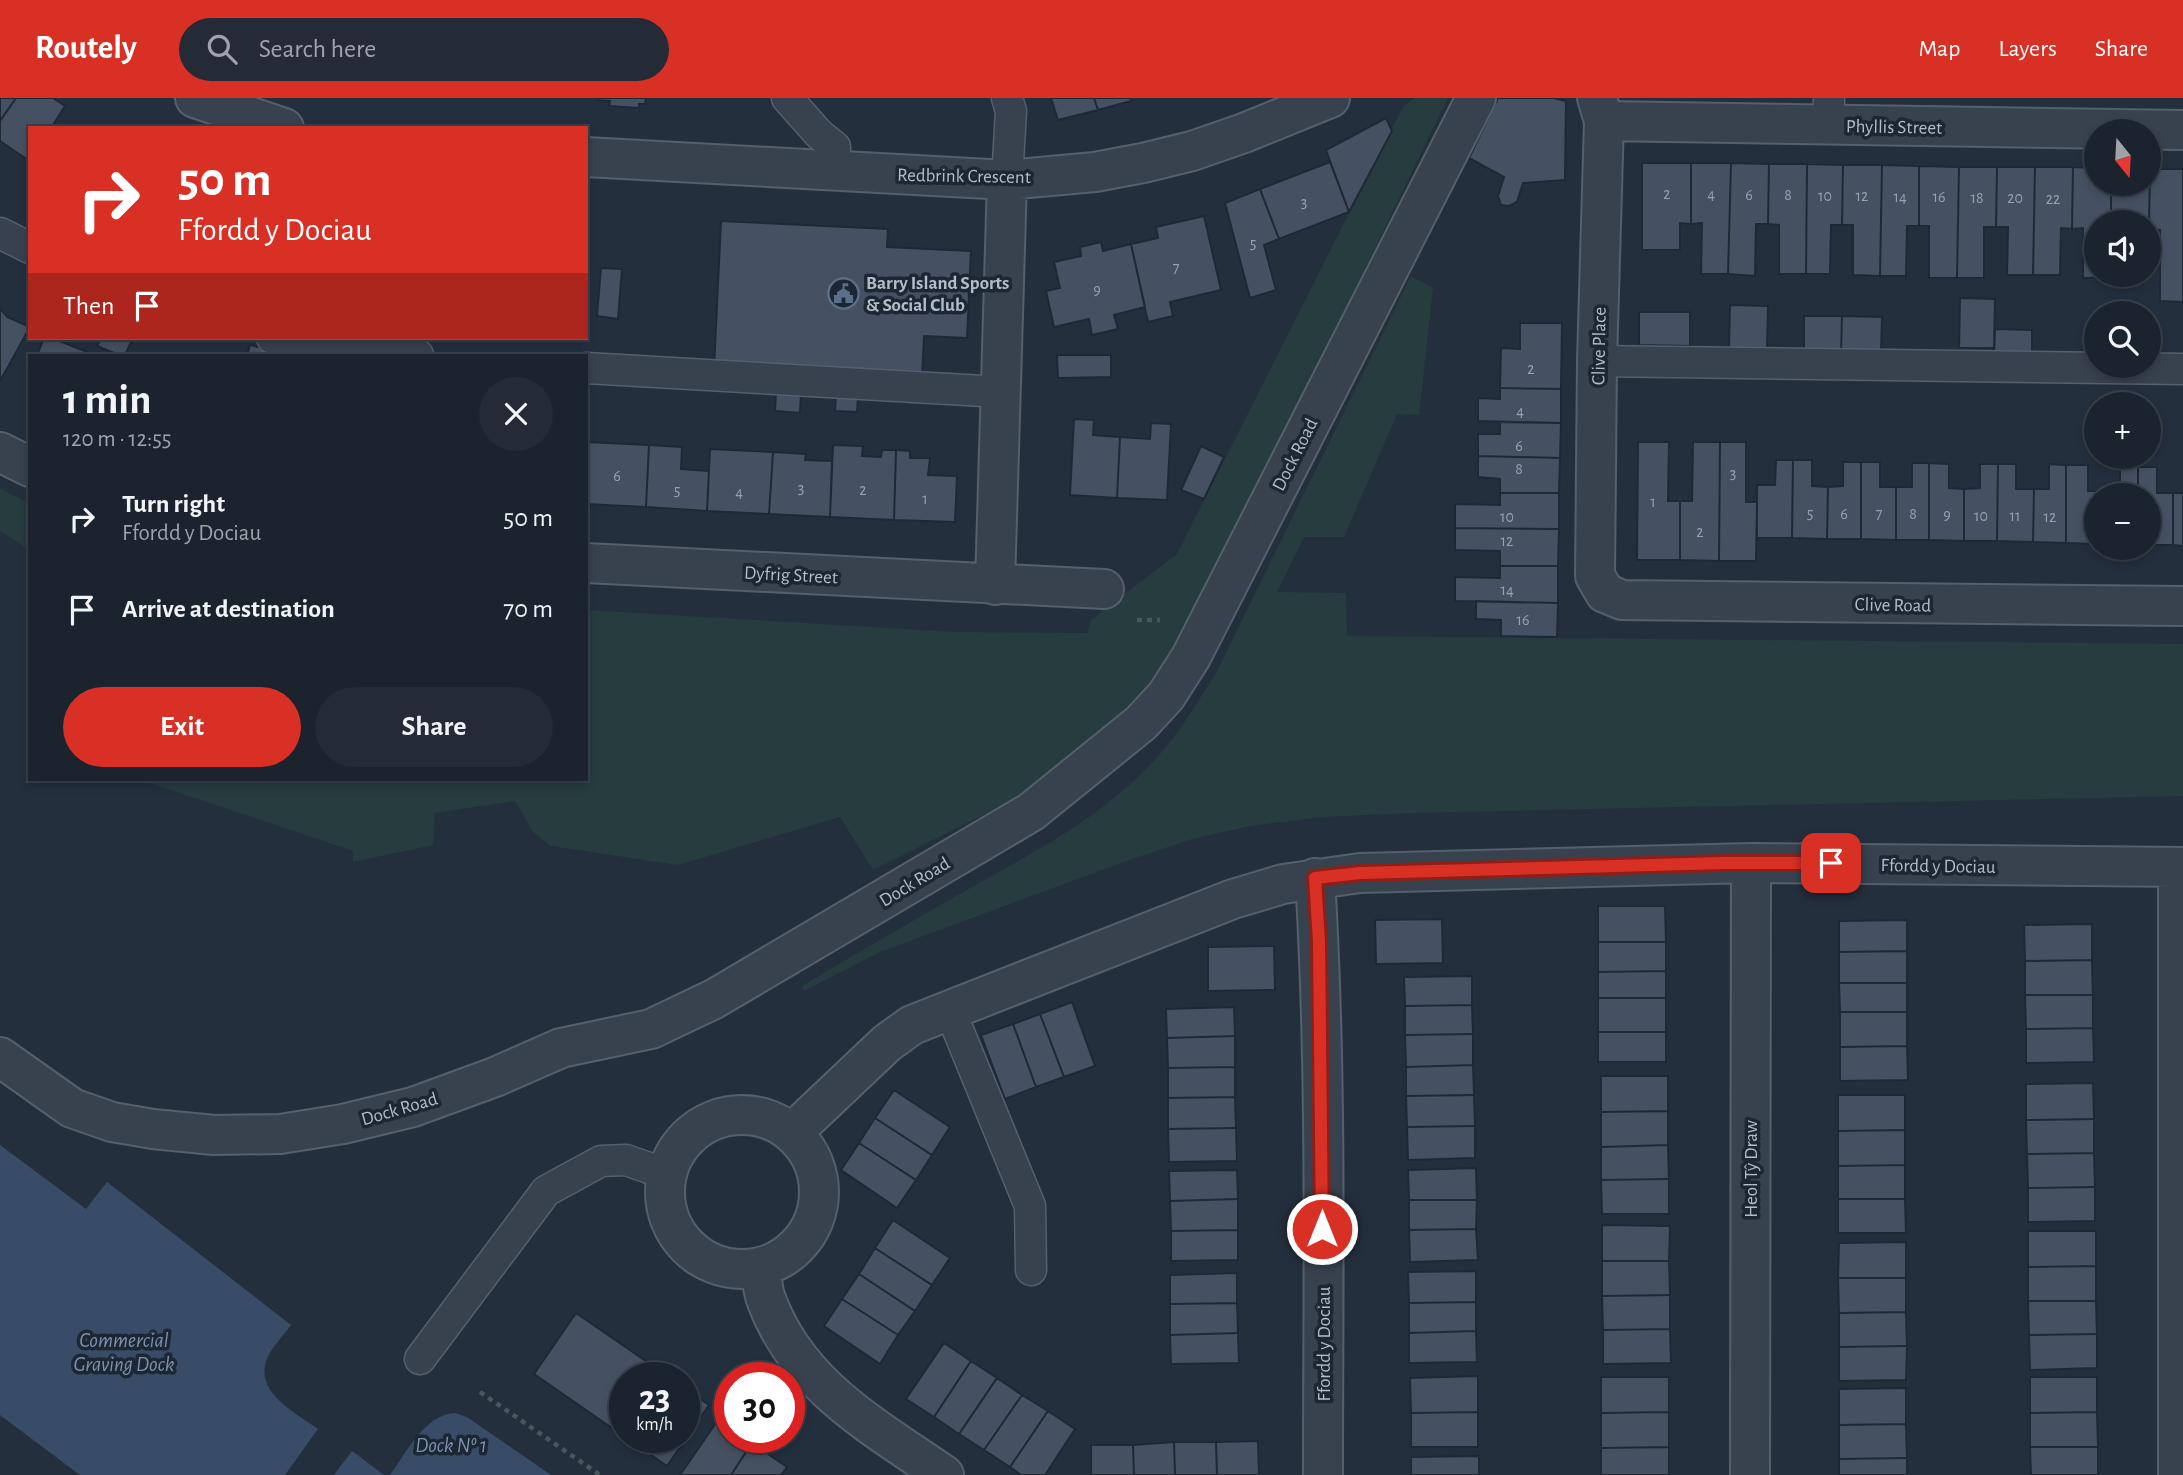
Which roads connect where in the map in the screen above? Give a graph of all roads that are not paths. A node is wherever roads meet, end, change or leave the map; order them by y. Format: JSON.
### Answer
{"nodes":[{"id":1,"x":195,"y":98,"type":"edge"},
{"id":2,"x":787,"y":98,"type":"edge"},
{"id":3,"x":1007,"y":98,"type":"edge"},
{"id":4,"x":1330,"y":98,"type":"edge"},
{"id":5,"x":1476,"y":98,"type":"edge"},
{"id":6,"x":1600,"y":110,"type":"edge"},
{"id":7,"x":1829,"y":111,"type":"edge"},
{"id":8,"x":278,"y":126,"type":"edge"},
{"id":9,"x":2183,"y":131,"type":"edge"},
{"id":10,"x":588,"y":157,"type":"edge"},
{"id":11,"x":834,"y":170,"type":"junction"},
{"id":12,"x":1007,"y":180,"type":"junction"},
{"id":13,"x":0,"y":233,"type":"edge"},
{"id":14,"x":28,"y":247,"type":"edge"},
{"id":15,"x":282,"y":340,"type":"edge"},
{"id":16,"x":404,"y":354,"type":"edge"},
{"id":17,"x":1597,"y":360,"type":"junction"},
{"id":18,"x":588,"y":368,"type":"edge"},
{"id":19,"x":2183,"y":369,"type":"edge"},
{"id":20,"x":1001,"y":392,"type":"junction"},
{"id":21,"x":0,"y":452,"type":"edge"},
{"id":22,"x":28,"y":466,"type":"edge"},
{"id":23,"x":588,"y":563,"type":"edge"},
{"id":24,"x":995,"y":584,"type":"junction"},
{"id":25,"x":1104,"y":589,"type":"dead end"},
{"id":26,"x":1605,"y":593,"type":"joint"},
{"id":27,"x":2183,"y":606,"type":"edge"},
{"id":28,"x":1751,"y":863,"type":"junction"},
{"id":29,"x":2181,"y":867,"type":"edge"},
{"id":30,"x":1315,"y":878,"type":"junction"},
{"id":31,"x":949,"y":1008,"type":"junction"},
{"id":32,"x":0,"y":1057,"type":"edge"},
{"id":33,"x":792,"y":1133,"type":"junction"},
{"id":34,"x":666,"y":1174,"type":"junction"},
{"id":35,"x":761,"y":1267,"type":"junction"},
{"id":36,"x":1031,"y":1270,"type":"dead end"},
{"id":37,"x":420,"y":1359,"type":"dead end"},
{"id":38,"x":944,"y":1475,"type":"edge"},
{"id":39,"x":1323,"y":1475,"type":"edge"},
{"id":40,"x":1750,"y":1475,"type":"edge"},
{"id":41,"x":2178,"y":1475,"type":"edge"}],
"edges":[{"from":1,"to":8,"type":"street"},
{"from":2,"to":11,"type":"lane"},
{"from":3,"to":12,"type":"lane"},
{"from":4,"to":12,"type":"street","name":"Redbrink Crescent"},
{"from":5,"to":32,"type":"street","name":"Dock Road"},
{"from":6,"to":7,"type":"street","name":"Phyllis Street"},
{"from":6,"to":17,"type":"street","name":"Clive Place"},
{"from":7,"to":9,"type":"street","name":"Phyllis Street"},
{"from":10,"to":11,"type":"street","name":"Redbrink Crescent"},
{"from":11,"to":12,"type":"street","name":"Redbrink Crescent"},
{"from":12,"to":20,"type":"street"},
{"from":13,"to":14,"type":"lane"},
{"from":15,"to":16,"type":"lane"},
{"from":17,"to":19,"type":"lane"},
{"from":17,"to":26,"type":"street","name":"Clive Place"},
{"from":18,"to":20,"type":"lane"},
{"from":20,"to":24,"type":"street"},
{"from":21,"to":22,"type":"street"},
{"from":23,"to":24,"type":"street","name":"Dyfrig Street"},
{"from":24,"to":25,"type":"street","name":"Dyfrig Street"},
{"from":26,"to":27,"type":"street","name":"Clive Road"},
{"from":28,"to":29,"type":"street","name":"Ffordd y Dociau"},
{"from":28,"to":30,"type":"street","name":"Ffordd y Dociau"},
{"from":28,"to":40,"type":"street","name":"Heol Tŷ Draw"},
{"from":29,"to":41,"type":"street"},
{"from":30,"to":31,"type":"street","name":"Ffordd y Dociau"},
{"from":30,"to":39,"type":"street","name":"Ffordd y Dociau"},
{"from":31,"to":33,"type":"street","name":"Ffordd y Dociau"},
{"from":31,"to":36,"type":"lane"},
{"from":33,"to":34,"type":"street"},
{"from":33,"to":35,"type":"street"},
{"from":34,"to":35,"type":"street"},
{"from":34,"to":37,"type":"lane"},
{"from":35,"to":38,"type":"street"}]}
